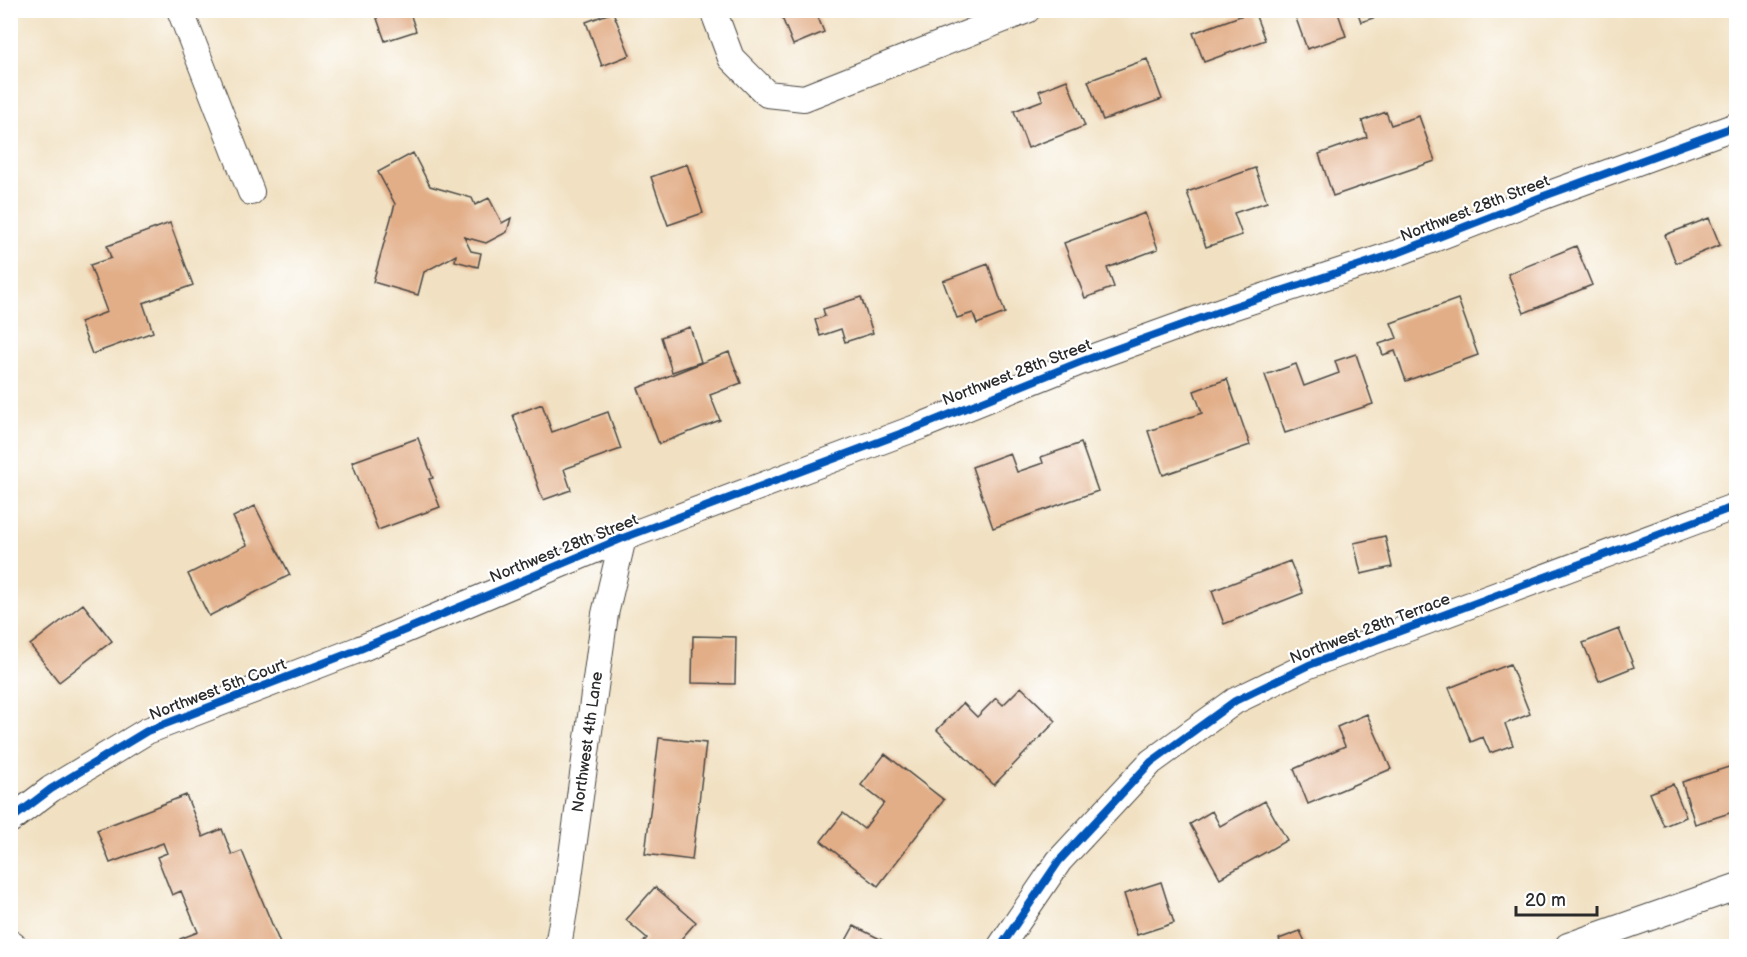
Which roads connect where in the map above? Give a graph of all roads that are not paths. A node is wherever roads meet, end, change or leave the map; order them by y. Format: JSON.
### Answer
{"nodes":[{"id":1,"x":180,"y":10,"type":"edge"},
{"id":2,"x":713,"y":10,"type":"edge"},
{"id":3,"x":1027,"y":10,"type":"edge"},
{"id":4,"x":1737,"y":126,"type":"edge"},
{"id":5,"x":251,"y":192,"type":"dead end"},
{"id":6,"x":1737,"y":506,"type":"edge"},
{"id":7,"x":623,"y":538,"type":"junction"},
{"id":8,"x":316,"y":666,"type":"joint"},
{"id":9,"x":10,"y":820,"type":"edge"},
{"id":10,"x":1737,"y":886,"type":"edge"},
{"id":11,"x":10,"y":943,"type":"edge"},
{"id":12,"x":14,"y":946,"type":"edge"},
{"id":13,"x":558,"y":946,"type":"edge"},
{"id":14,"x":1000,"y":946,"type":"edge"},
{"id":15,"x":1568,"y":946,"type":"edge"}],
"edges":[{"from":1,"to":5,"type":"street"},
{"from":2,"to":3,"type":"street"},
{"from":4,"to":7,"type":"street","name":"Northwest 28th Street"},
{"from":6,"to":14,"type":"street","name":"Northwest 28th Terrace"},
{"from":7,"to":8,"type":"street","name":"Northwest 28th Street"},
{"from":7,"to":13,"type":"street","name":"Northwest 4th Lane"},
{"from":8,"to":9,"type":"street","name":"Northwest 5th Court"},
{"from":10,"to":15,"type":"street"},
{"from":11,"to":12,"type":"street"}]}
